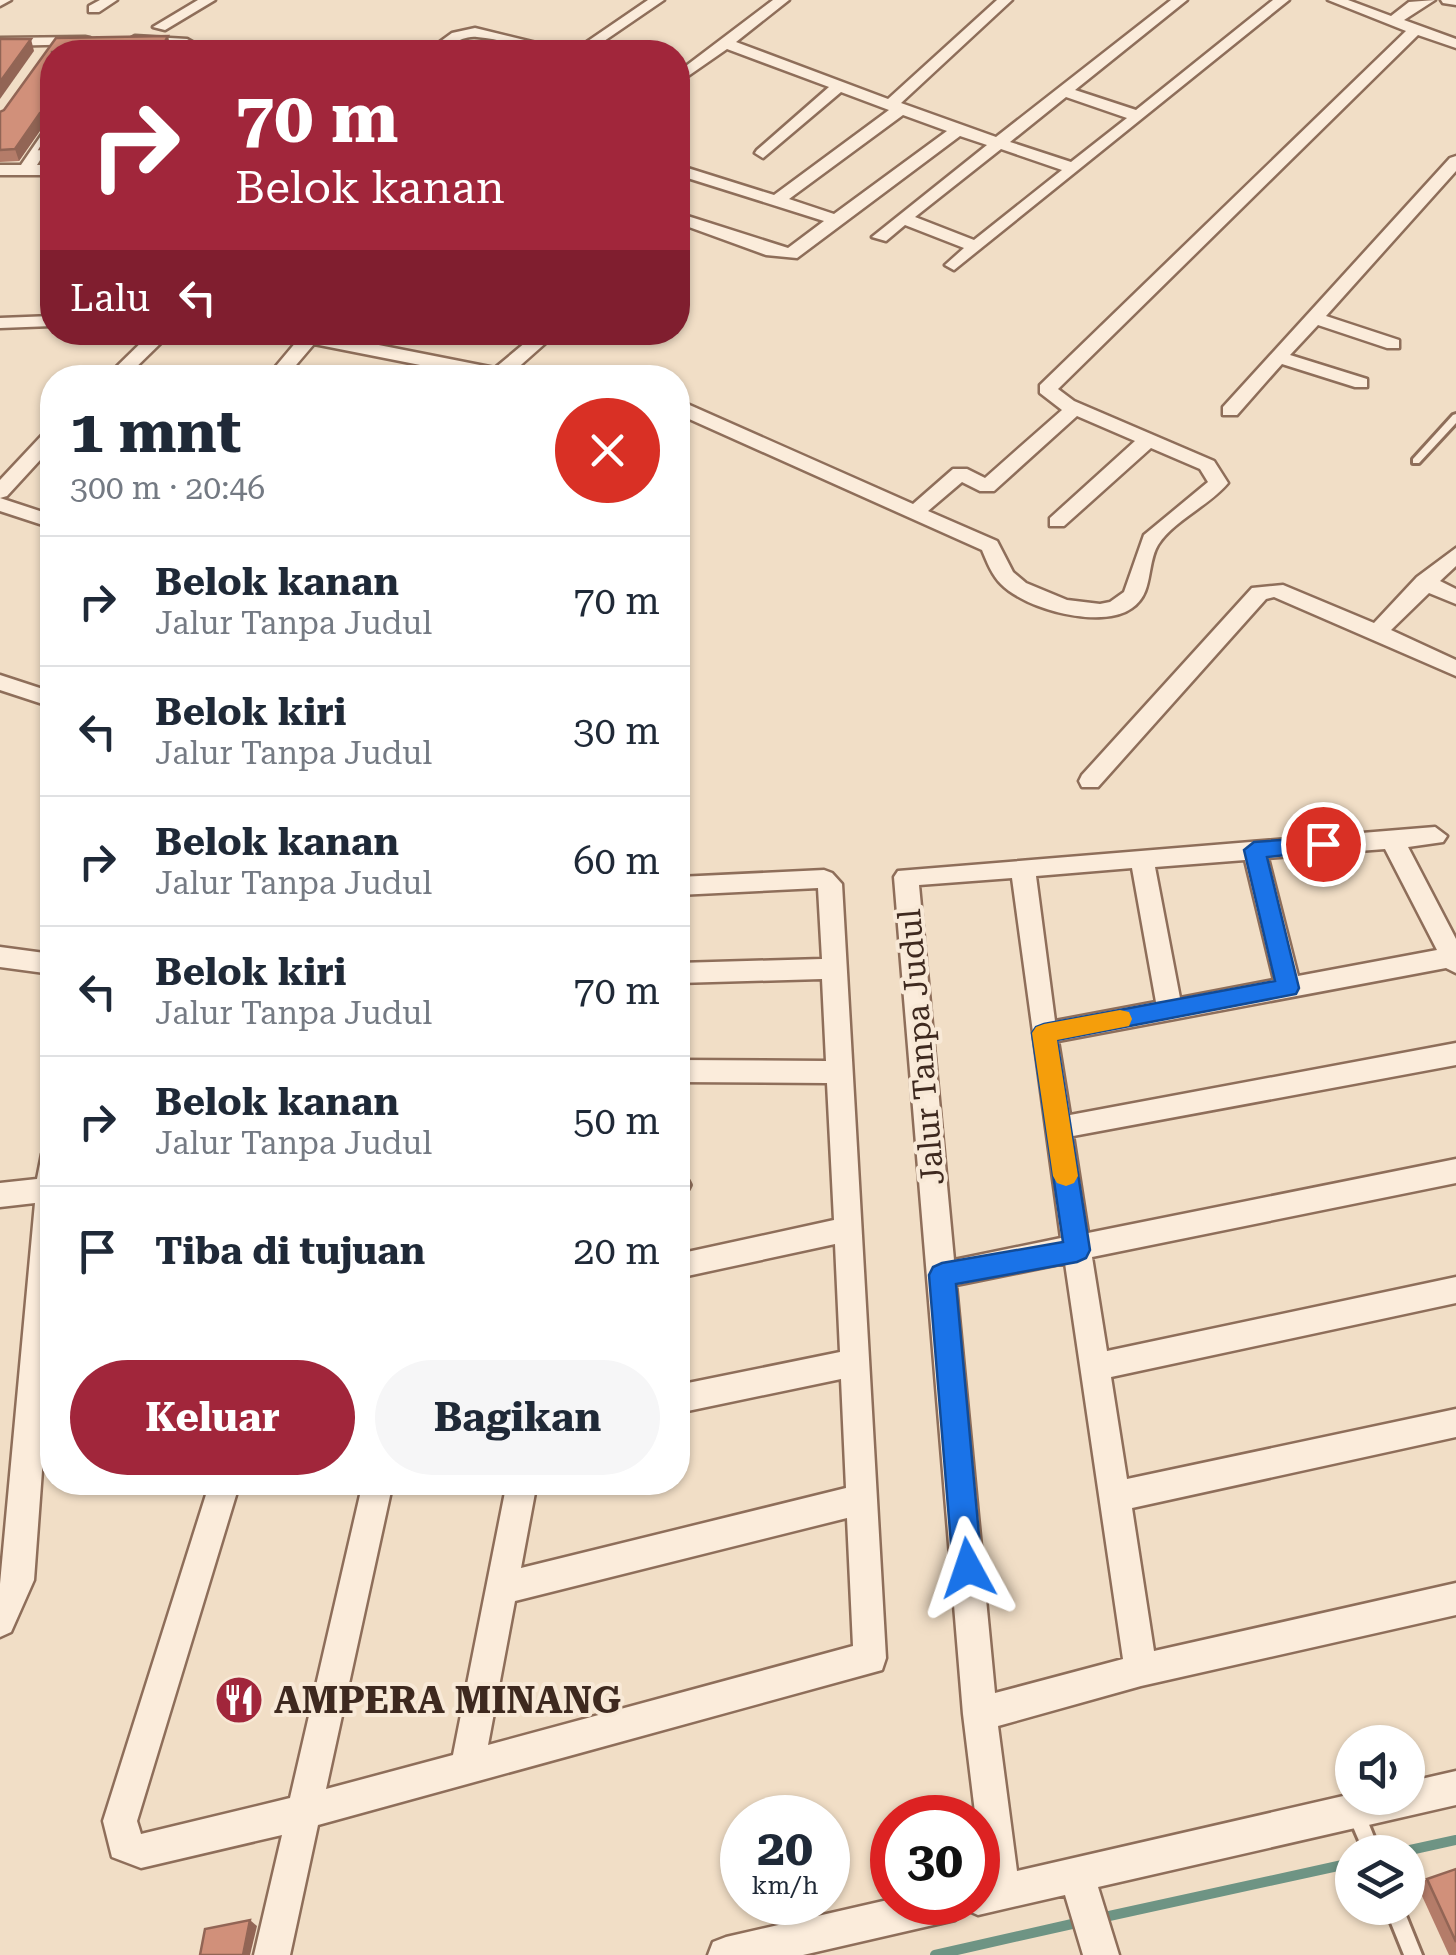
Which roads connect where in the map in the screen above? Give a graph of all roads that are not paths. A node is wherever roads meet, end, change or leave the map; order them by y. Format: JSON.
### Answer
{"nodes":[{"id":1,"x":110,"y":0,"type":"edge"},
{"id":2,"x":208,"y":0,"type":"edge"},
{"id":3,"x":657,"y":0,"type":"edge"},
{"id":4,"x":782,"y":0,"type":"edge"},
{"id":5,"x":1004,"y":0,"type":"edge"},
{"id":6,"x":1180,"y":0,"type":"edge"},
{"id":7,"x":1282,"y":0,"type":"edge"},
{"id":8,"x":1336,"y":0,"type":"edge"},
{"id":9,"x":1428,"y":0,"type":"edge"},
{"id":10,"x":1448,"y":0,"type":"edge"},
{"id":11,"x":1456,"y":1,"type":"edge"},
{"id":12,"x":94,"y":9,"type":"dead end"},
{"id":13,"x":1392,"y":22,"type":"junction"},
{"id":14,"x":160,"y":27,"type":"dead end"},
{"id":15,"x":1415,"y":30,"type":"junction"},
{"id":16,"x":451,"y":40,"type":"edge"},
{"id":17,"x":507,"y":40,"type":"edge"},
{"id":18,"x":598,"y":40,"type":"edge"},
{"id":19,"x":0,"y":42,"type":"edge"},
{"id":20,"x":40,"y":42,"type":"edge"},
{"id":21,"x":724,"y":43,"type":"junction"},
{"id":22,"x":1456,"y":44,"type":"edge"},
{"id":23,"x":690,"y":70,"type":"edge"},
{"id":24,"x":840,"y":85,"type":"junction"},
{"id":25,"x":1066,"y":92,"type":"junction"},
{"id":26,"x":898,"y":105,"type":"junction"},
{"id":27,"x":1137,"y":116,"type":"junction"},
{"id":28,"x":958,"y":130,"type":"junction"},
{"id":29,"x":1001,"y":144,"type":"junction"},
{"id":30,"x":40,"y":148,"type":"edge"},
{"id":31,"x":763,"y":153,"type":"dead end"},
{"id":32,"x":1456,"y":161,"type":"edge"},
{"id":33,"x":1074,"y":168,"type":"junction"},
{"id":34,"x":26,"y":169,"type":"junction"},
{"id":35,"x":0,"y":170,"type":"edge"},
{"id":36,"x":40,"y":170,"type":"edge"},
{"id":37,"x":690,"y":174,"type":"edge"},
{"id":38,"x":776,"y":201,"type":"junction"},
{"id":39,"x":904,"y":219,"type":"junction"},
{"id":40,"x":837,"y":220,"type":"junction"},
{"id":41,"x":690,"y":224,"type":"edge"},
{"id":42,"x":880,"y":238,"type":"dead end"},
{"id":43,"x":976,"y":247,"type":"junction"},
{"id":44,"x":954,"y":266,"type":"dead end"},
{"id":45,"x":1315,"y":318,"type":"junction"},
{"id":46,"x":40,"y":321,"type":"edge"},
{"id":47,"x":0,"y":323,"type":"edge"},
{"id":48,"x":1393,"y":344,"type":"dead end"},
{"id":49,"x":149,"y":345,"type":"edge"},
{"id":50,"x":304,"y":345,"type":"edge"},
{"id":51,"x":336,"y":345,"type":"edge"},
{"id":52,"x":537,"y":345,"type":"edge"},
{"id":53,"x":1280,"y":358,"type":"junction"},
{"id":54,"x":128,"y":365,"type":"edge"},
{"id":55,"x":286,"y":365,"type":"edge"},
{"id":56,"x":411,"y":365,"type":"edge"},
{"id":57,"x":518,"y":365,"type":"edge"},
{"id":58,"x":1360,"y":383,"type":"dead end"},
{"id":59,"x":1076,"y":408,"type":"junction"},
{"id":60,"x":1230,"y":411,"type":"dead end"},
{"id":61,"x":690,"y":412,"type":"edge"},
{"id":62,"x":1456,"y":417,"type":"edge"},
{"id":63,"x":1148,"y":440,"type":"junction"},
{"id":64,"x":40,"y":449,"type":"edge"},
{"id":65,"x":1416,"y":461,"type":"dead end"},
{"id":66,"x":0,"y":464,"type":"edge"},
{"id":67,"x":25,"y":465,"type":"junction"},
{"id":68,"x":0,"y":492,"type":"edge"},
{"id":69,"x":0,"y":504,"type":"edge"},
{"id":70,"x":913,"y":514,"type":"junction"},
{"id":71,"x":40,"y":518,"type":"edge"},
{"id":72,"x":1057,"y":522,"type":"dead end"},
{"id":73,"x":1456,"y":554,"type":"edge"},
{"id":74,"x":1424,"y":582,"type":"junction"},
{"id":75,"x":1456,"y":596,"type":"edge"},
{"id":76,"x":1376,"y":632,"type":"junction"},
{"id":77,"x":1456,"y":670,"type":"edge"},
{"id":78,"x":0,"y":682,"type":"edge"},
{"id":79,"x":40,"y":696,"type":"edge"},
{"id":80,"x":1090,"y":780,"type":"dead end"},
{"id":81,"x":1435,"y":836,"type":"dead end"},
{"id":82,"x":1392,"y":840,"type":"junction"},
{"id":83,"x":1254,"y":850,"type":"junction"},
{"id":84,"x":1142,"y":859,"type":"junction"},
{"id":85,"x":1023,"y":870,"type":"junction"},
{"id":86,"x":690,"y":886,"type":"edge"},
{"id":87,"x":0,"y":957,"type":"edge"},
{"id":88,"x":1454,"y":960,"type":"edge"},
{"id":89,"x":40,"y":962,"type":"edge"},
{"id":90,"x":832,"y":968,"type":"junction"},
{"id":91,"x":690,"y":972,"type":"edge"},
{"id":92,"x":1288,"y":988,"type":"junction"},
{"id":93,"x":1170,"y":1010,"type":"junction"},
{"id":94,"x":1044,"y":1033,"type":"junction"},
{"id":95,"x":1456,"y":1054,"type":"edge"},
{"id":96,"x":690,"y":1071,"type":"edge"},
{"id":97,"x":838,"y":1072,"type":"junction"},
{"id":98,"x":1058,"y":1128,"type":"junction"},
{"id":99,"x":1456,"y":1171,"type":"edge"},
{"id":100,"x":40,"y":1180,"type":"edge"},
{"id":101,"x":0,"y":1195,"type":"edge"},
{"id":102,"x":847,"y":1228,"type":"junction"},
{"id":103,"x":1077,"y":1250,"type":"junction"},
{"id":104,"x":690,"y":1263,"type":"edge"},
{"id":105,"x":942,"y":1275,"type":"junction"},
{"id":106,"x":1456,"y":1290,"type":"edge"},
{"id":107,"x":40,"y":1311,"type":"edge"},
{"id":108,"x":855,"y":1362,"type":"junction"},
{"id":109,"x":1094,"y":1367,"type":"junction"},
{"id":110,"x":690,"y":1396,"type":"edge"},
{"id":111,"x":1456,"y":1423,"type":"edge"},
{"id":112,"x":221,"y":1495,"type":"edge"},
{"id":113,"x":375,"y":1495,"type":"edge"},
{"id":114,"x":519,"y":1495,"type":"edge"},
{"id":115,"x":1114,"y":1497,"type":"junction"},
{"id":116,"x":862,"y":1498,"type":"junction"},
{"id":117,"x":500,"y":1588,"type":"junction"},
{"id":118,"x":1456,"y":1600,"type":"edge"},
{"id":119,"x":0,"y":1621,"type":"edge"},
{"id":120,"x":1142,"y":1670,"type":"junction"},
{"id":121,"x":980,"y":1714,"type":"junction"},
{"id":122,"x":467,"y":1768,"type":"junction"},
{"id":123,"x":1456,"y":1788,"type":"edge"},
{"id":124,"x":984,"y":1795,"type":"edge"},
{"id":125,"x":1425,"y":1795,"type":"edge"},
{"id":126,"x":301,"y":1813,"type":"junction"},
{"id":127,"x":1339,"y":1815,"type":"edge"},
{"id":128,"x":1077,"y":1875,"type":"junction"},
{"id":129,"x":1000,"y":1892,"type":"edge"},
{"id":130,"x":870,"y":1922,"type":"edge"},
{"id":131,"x":1401,"y":1925,"type":"edge"},
{"id":132,"x":272,"y":1955,"type":"edge"},
{"id":133,"x":726,"y":1955,"type":"edge"},
{"id":134,"x":1101,"y":1955,"type":"edge"},
{"id":135,"x":1414,"y":1955,"type":"edge"}],
"edges":[{"from":1,"to":12,"type":"street"},
{"from":2,"to":14,"type":"street"},
{"from":3,"to":18,"type":"street"},
{"from":4,"to":21,"type":"street"},
{"from":5,"to":26,"type":"street"},
{"from":6,"to":25,"type":"street"},
{"from":7,"to":27,"type":"street"},
{"from":8,"to":13,"type":"street"},
{"from":9,"to":13,"type":"street"},
{"from":10,"to":11,"type":"street"},
{"from":13,"to":15,"type":"street"},
{"from":15,"to":22,"type":"street"},
{"from":15,"to":59,"type":"street"},
{"from":16,"to":17,"type":"street"},
{"from":19,"to":20,"type":"street"},
{"from":21,"to":23,"type":"street"},
{"from":21,"to":24,"type":"street"},
{"from":24,"to":26,"type":"street"},
{"from":24,"to":31,"type":"street"},
{"from":25,"to":27,"type":"street"},
{"from":25,"to":29,"type":"street"},
{"from":26,"to":28,"type":"street"},
{"from":26,"to":38,"type":"street"},
{"from":27,"to":33,"type":"street"},
{"from":28,"to":29,"type":"street"},
{"from":28,"to":40,"type":"street"},
{"from":29,"to":33,"type":"street"},
{"from":29,"to":39,"type":"street"},
{"from":30,"to":34,"type":"street"},
{"from":32,"to":45,"type":"street"},
{"from":33,"to":43,"type":"street"},
{"from":34,"to":35,"type":"street"},
{"from":34,"to":36,"type":"street"},
{"from":37,"to":38,"type":"street"},
{"from":38,"to":40,"type":"street"},
{"from":39,"to":42,"type":"street"},
{"from":39,"to":43,"type":"street"},
{"from":40,"to":41,"type":"street"},
{"from":43,"to":44,"type":"street"},
{"from":45,"to":48,"type":"street"},
{"from":45,"to":53,"type":"street"},
{"from":46,"to":47,"type":"street"},
{"from":49,"to":54,"type":"street"},
{"from":50,"to":55,"type":"street"},
{"from":51,"to":56,"type":"street"},
{"from":52,"to":57,"type":"street"},
{"from":53,"to":58,"type":"street"},
{"from":53,"to":60,"type":"street"},
{"from":59,"to":63,"type":"street"},
{"from":59,"to":70,"type":"street"},
{"from":61,"to":70,"type":"street"},
{"from":62,"to":65,"type":"lane"},
{"from":63,"to":70,"type":"street"},
{"from":63,"to":72,"type":"street"},
{"from":64,"to":67,"type":"street"},
{"from":66,"to":67,"type":"street"},
{"from":67,"to":68,"type":"street"},
{"from":69,"to":71,"type":"street"},
{"from":73,"to":74,"type":"street"},
{"from":74,"to":75,"type":"street"},
{"from":74,"to":76,"type":"street"},
{"from":76,"to":77,"type":"street"},
{"from":76,"to":80,"type":"street"},
{"from":78,"to":79,"type":"street"},
{"from":81,"to":82,"type":"street","name":"Jalur Tanpa Judul"},
{"from":82,"to":83,"type":"street","name":"Jalur Tanpa Judul"},
{"from":82,"to":88,"type":"street"},
{"from":83,"to":84,"type":"street","name":"Jalur Tanpa Judul"},
{"from":83,"to":92,"type":"street"},
{"from":84,"to":85,"type":"street","name":"Jalur Tanpa Judul"},
{"from":84,"to":93,"type":"street"},
{"from":85,"to":94,"type":"street"},
{"from":85,"to":105,"type":"street","name":"Jalur Tanpa Judul"},
{"from":86,"to":90,"type":"street"},
{"from":87,"to":89,"type":"street"},
{"from":88,"to":92,"type":"street"},
{"from":90,"to":91,"type":"street"},
{"from":90,"to":97,"type":"street"},
{"from":92,"to":93,"type":"street"},
{"from":93,"to":94,"type":"street"},
{"from":94,"to":98,"type":"street"},
{"from":95,"to":98,"type":"street"},
{"from":96,"to":97,"type":"street"},
{"from":97,"to":102,"type":"street"},
{"from":98,"to":103,"type":"street"},
{"from":99,"to":103,"type":"street"},
{"from":100,"to":101,"type":"street"},
{"from":102,"to":104,"type":"street"},
{"from":102,"to":108,"type":"street"},
{"from":103,"to":105,"type":"street"},
{"from":103,"to":109,"type":"street"},
{"from":105,"to":121,"type":"street","name":"Jalur Tanpa Judul"},
{"from":106,"to":109,"type":"street"},
{"from":107,"to":119,"type":"street"},
{"from":108,"to":110,"type":"street"},
{"from":108,"to":116,"type":"street"},
{"from":109,"to":115,"type":"street"},
{"from":111,"to":115,"type":"street"},
{"from":112,"to":126,"type":"street"},
{"from":113,"to":126,"type":"street"},
{"from":114,"to":117,"type":"street"},
{"from":115,"to":120,"type":"street"},
{"from":116,"to":117,"type":"street"},
{"from":116,"to":122,"type":"street"},
{"from":117,"to":122,"type":"street"},
{"from":118,"to":120,"type":"street"},
{"from":120,"to":121,"type":"street"},
{"from":121,"to":124,"type":"street","name":"Jalur Tanpa Judul"},
{"from":122,"to":126,"type":"street"},
{"from":123,"to":125,"type":"street"},
{"from":126,"to":132,"type":"street"},
{"from":127,"to":128,"type":"street"},
{"from":128,"to":129,"type":"street"},
{"from":128,"to":134,"type":"street"},
{"from":130,"to":133,"type":"street"},
{"from":131,"to":135,"type":"lane"}]}
